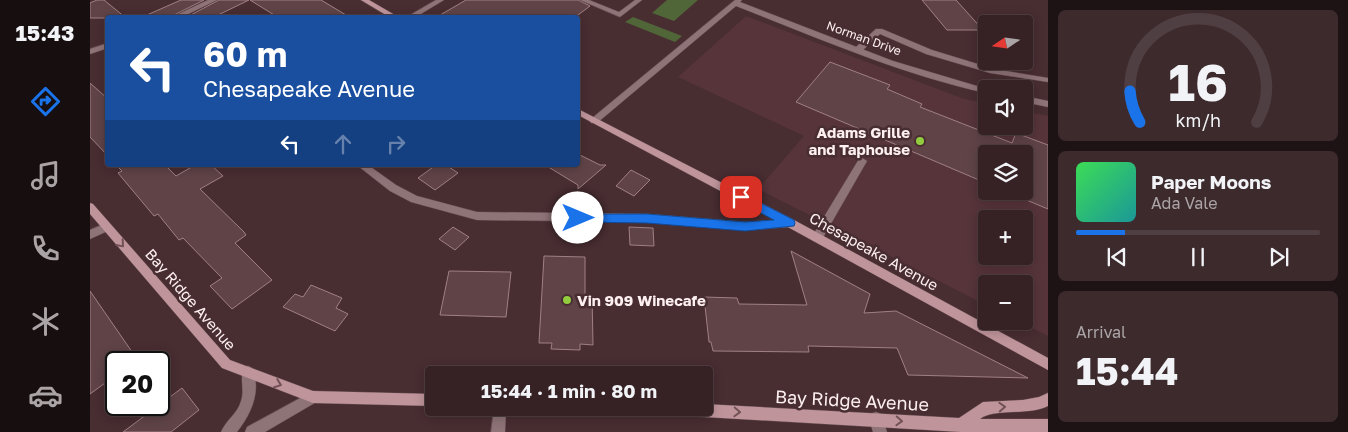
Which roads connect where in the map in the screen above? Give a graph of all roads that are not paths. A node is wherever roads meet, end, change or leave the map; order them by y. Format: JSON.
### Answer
{"nodes":[{"id":1,"x":214,"y":0,"type":"edge"},
{"id":2,"x":364,"y":0,"type":"edge"},
{"id":3,"x":441,"y":0,"type":"edge"},
{"id":4,"x":583,"y":0,"type":"edge"},
{"id":5,"x":639,"y":0,"type":"edge"},
{"id":6,"x":738,"y":1,"type":"edge"},
{"id":7,"x":180,"y":15,"type":"edge"},
{"id":8,"x":392,"y":15,"type":"edge"},
{"id":9,"x":414,"y":15,"type":"edge"},
{"id":10,"x":105,"y":46,"type":"edge"},
{"id":11,"x":858,"y":50,"type":"junction"},
{"id":12,"x":90,"y":52,"type":"edge"},
{"id":13,"x":1048,"y":80,"type":"edge"},
{"id":14,"x":978,"y":88,"type":"edge"},
{"id":15,"x":1033,"y":101,"type":"edge"},
{"id":16,"x":1048,"y":104,"type":"edge"},
{"id":17,"x":580,"y":113,"type":"edge"},
{"id":18,"x":594,"y":121,"type":"junction"},
{"id":19,"x":862,"y":161,"type":"dead end"},
{"id":20,"x":365,"y":167,"type":"edge"},
{"id":21,"x":90,"y":207,"type":"edge"},
{"id":22,"x":790,"y":223,"type":"junction"},
{"id":23,"x":106,"y":227,"type":"junction"},
{"id":24,"x":90,"y":235,"type":"edge"},
{"id":25,"x":818,"y":238,"type":"junction"},
{"id":26,"x":1048,"y":364,"type":"edge"},
{"id":27,"x":248,"y":372,"type":"junction"},
{"id":28,"x":313,"y":397,"type":"junction"},
{"id":29,"x":1048,"y":399,"type":"edge"},
{"id":30,"x":425,"y":400,"type":"edge"},
{"id":31,"x":713,"y":413,"type":"edge"},
{"id":32,"x":499,"y":416,"type":"edge"},
{"id":33,"x":961,"y":425,"type":"junction"},
{"id":34,"x":878,"y":426,"type":"edge"},
{"id":35,"x":1048,"y":426,"type":"edge"},
{"id":36,"x":228,"y":432,"type":"edge"},
{"id":37,"x":252,"y":432,"type":"edge"},
{"id":38,"x":498,"y":432,"type":"edge"}],
"edges":[{"from":1,"to":7,"type":"street"},
{"from":2,"to":8,"type":"main road"},
{"from":3,"to":9,"type":"street"},
{"from":4,"to":5,"type":"street"},
{"from":6,"to":11,"type":"street","name":"Norman Drive"},
{"from":6,"to":18,"type":"street"},
{"from":10,"to":12,"type":"street"},
{"from":11,"to":13,"type":"street"},
{"from":11,"to":14,"type":"street","name":"Norman Drive"},
{"from":15,"to":16,"type":"street"},
{"from":17,"to":18,"type":"main road","name":"Chesapeake Avenue"},
{"from":18,"to":22,"type":"main road","name":"Chesapeake Avenue"},
{"from":19,"to":25,"type":"street"},
{"from":20,"to":22,"type":"street"},
{"from":21,"to":23,"type":"main road","name":"Bay Ridge Avenue"},
{"from":22,"to":25,"type":"main road","name":"Chesapeake Avenue"},
{"from":23,"to":24,"type":"street"},
{"from":23,"to":27,"type":"main road","name":"Bay Ridge Avenue","one_way":true},
{"from":25,"to":26,"type":"main road","name":"Chesapeake Avenue"},
{"from":27,"to":28,"type":"main road","name":"Bay Ridge Avenue","one_way":true},
{"from":27,"to":36,"type":"street"},
{"from":28,"to":30,"type":"main road","name":"Bay Ridge Avenue"},
{"from":28,"to":37,"type":"street"},
{"from":33,"to":29,"type":"main road","one_way":true},
{"from":31,"to":34,"type":"main road","name":"Bay Ridge Avenue","one_way":true},
{"from":32,"to":38,"type":"street"},
{"from":34,"to":33,"type":"main road","name":"Bay Ridge Avenue","one_way":true},
{"from":33,"to":35,"type":"main road","name":"Bay Ridge Avenue"}]}
